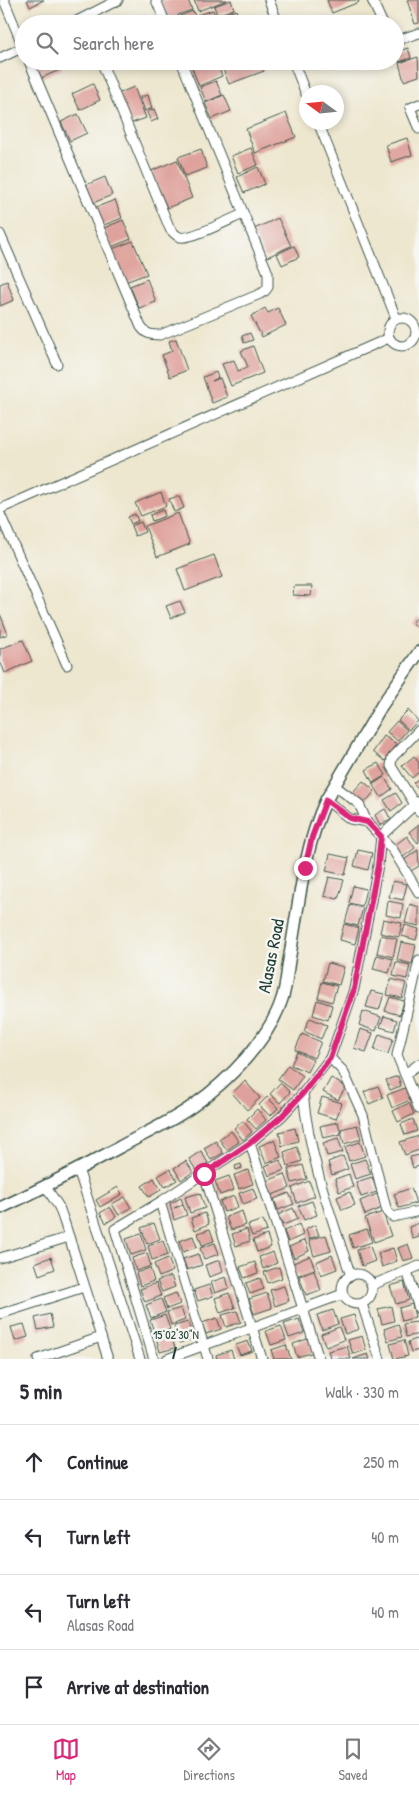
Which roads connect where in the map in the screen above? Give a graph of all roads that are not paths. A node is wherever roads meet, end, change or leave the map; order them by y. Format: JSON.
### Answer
{"nodes":[{"id":1,"x":4,"y":0,"type":"edge"},
{"id":2,"x":118,"y":0,"type":"edge"},
{"id":3,"x":156,"y":0,"type":"edge"},
{"id":4,"x":269,"y":0,"type":"edge"},
{"id":5,"x":372,"y":0,"type":"edge"},
{"id":6,"x":94,"y":15,"type":"edge"},
{"id":7,"x":162,"y":15,"type":"edge"},
{"id":8,"x":275,"y":15,"type":"edge"},
{"id":9,"x":379,"y":15,"type":"edge"},
{"id":10,"x":15,"y":28,"type":"edge"},
{"id":11,"x":419,"y":33,"type":"edge"},
{"id":12,"x":404,"y":38,"type":"edge"},
{"id":13,"x":15,"y":51,"type":"edge"},
{"id":14,"x":0,"y":58,"type":"edge"},
{"id":15,"x":33,"y":70,"type":"edge"},
{"id":16,"x":105,"y":70,"type":"edge"},
{"id":17,"x":185,"y":70,"type":"edge"},
{"id":18,"x":297,"y":70,"type":"edge"},
{"id":19,"x":302,"y":85,"type":"edge"},
{"id":20,"x":419,"y":104,"type":"edge"},
{"id":21,"x":419,"y":129,"type":"edge"},
{"id":22,"x":321,"y":130,"type":"edge"},
{"id":23,"x":243,"y":214,"type":"junction"},
{"id":24,"x":0,"y":234,"type":"edge"},
{"id":25,"x":396,"y":318,"type":"junction"},
{"id":26,"x":417,"y":325,"type":"edge"},
{"id":27,"x":389,"y":338,"type":"junction"},
{"id":28,"x":57,"y":364,"type":"dead end"},
{"id":29,"x":0,"y":509,"type":"edge"},
{"id":30,"x":0,"y":514,"type":"edge"},
{"id":31,"x":419,"y":652,"type":"edge"},
{"id":32,"x":66,"y":665,"type":"dead end"},
{"id":33,"x":419,"y":730,"type":"edge"},
{"id":34,"x":335,"y":786,"type":"junction"},
{"id":35,"x":326,"y":800,"type":"junction"},
{"id":36,"x":418,"y":806,"type":"edge"},
{"id":37,"x":367,"y":822,"type":"junction"},
{"id":38,"x":381,"y":836,"type":"junction"},
{"id":39,"x":419,"y":893,"type":"edge"},
{"id":40,"x":419,"y":960,"type":"edge"},
{"id":41,"x":330,"y":1058,"type":"junction"},
{"id":42,"x":419,"y":1064,"type":"edge"},
{"id":43,"x":406,"y":1074,"type":"junction"},
{"id":44,"x":303,"y":1093,"type":"junction"},
{"id":45,"x":419,"y":1109,"type":"edge"},
{"id":46,"x":250,"y":1143,"type":"junction"},
{"id":47,"x":78,"y":1169,"type":"junction"},
{"id":48,"x":204,"y":1174,"type":"junction"},
{"id":49,"x":46,"y":1187,"type":"junction"},
{"id":50,"x":160,"y":1202,"type":"junction"},
{"id":51,"x":0,"y":1208,"type":"edge"},
{"id":52,"x":419,"y":1212,"type":"edge"},
{"id":53,"x":69,"y":1237,"type":"junction"},
{"id":54,"x":0,"y":1258,"type":"edge"},
{"id":55,"x":419,"y":1266,"type":"edge"},
{"id":56,"x":407,"y":1271,"type":"junction"},
{"id":57,"x":351,"y":1276,"type":"junction"},
{"id":58,"x":372,"y":1285,"type":"junction"},
{"id":59,"x":84,"y":1287,"type":"junction"},
{"id":60,"x":343,"y":1294,"type":"junction"},
{"id":61,"x":362,"y":1304,"type":"junction"},
{"id":62,"x":303,"y":1308,"type":"junction"},
{"id":63,"x":419,"y":1308,"type":"edge"},
{"id":64,"x":0,"y":1314,"type":"edge"},
{"id":65,"x":252,"y":1328,"type":"junction"},
{"id":66,"x":101,"y":1337,"type":"junction"},
{"id":67,"x":204,"y":1346,"type":"junction"},
{"id":68,"x":38,"y":1359,"type":"edge"},
{"id":69,"x":108,"y":1359,"type":"edge"},
{"id":70,"x":140,"y":1359,"type":"edge"},
{"id":71,"x":154,"y":1359,"type":"edge"},
{"id":72,"x":167,"y":1359,"type":"edge"},
{"id":73,"x":208,"y":1359,"type":"edge"},
{"id":74,"x":262,"y":1359,"type":"edge"},
{"id":75,"x":319,"y":1359,"type":"edge"},
{"id":76,"x":380,"y":1359,"type":"edge"}],
"edges":[{"from":1,"to":10,"type":"street"},
{"from":2,"to":6,"type":"street"},
{"from":3,"to":7,"type":"street"},
{"from":4,"to":8,"type":"street"},
{"from":5,"to":9,"type":"street"},
{"from":11,"to":12,"type":"street"},
{"from":13,"to":14,"type":"street"},
{"from":15,"to":23,"type":"street"},
{"from":16,"to":23,"type":"street"},
{"from":17,"to":23,"type":"street"},
{"from":18,"to":19,"type":"street"},
{"from":20,"to":21,"type":"street"},
{"from":22,"to":25,"type":"street"},
{"from":24,"to":28,"type":"street"},
{"from":25,"to":26,"type":"street"},
{"from":25,"to":27,"type":"street"},
{"from":26,"to":27,"type":"street"},
{"from":27,"to":29,"type":"street"},
{"from":30,"to":32,"type":"street"},
{"from":31,"to":34,"type":"street","name":"Alasas Road"},
{"from":33,"to":36,"type":"street"},
{"from":34,"to":35,"type":"street","name":"Alasas Road"},
{"from":34,"to":37,"type":"street"},
{"from":35,"to":37,"type":"street"},
{"from":35,"to":47,"type":"street","name":"Alasas Road"},
{"from":36,"to":38,"type":"street"},
{"from":37,"to":38,"type":"street"},
{"from":38,"to":39,"type":"street"},
{"from":38,"to":41,"type":"street"},
{"from":40,"to":43,"type":"street"},
{"from":41,"to":44,"type":"street"},
{"from":41,"to":52,"type":"street"},
{"from":42,"to":43,"type":"street"},
{"from":43,"to":45,"type":"street"},
{"from":44,"to":46,"type":"street"},
{"from":44,"to":57,"type":"street"},
{"from":46,"to":48,"type":"street"},
{"from":46,"to":62,"type":"street"},
{"from":47,"to":49,"type":"street","name":"Alasas Road"},
{"from":47,"to":70,"type":"street"},
{"from":48,"to":50,"type":"street"},
{"from":48,"to":65,"type":"street"},
{"from":49,"to":51,"type":"street","name":"Alasas Road"},
{"from":49,"to":53,"type":"street"},
{"from":50,"to":67,"type":"street"},
{"from":50,"to":71,"type":"street"},
{"from":53,"to":54,"type":"street"},
{"from":53,"to":59,"type":"street"},
{"from":55,"to":56,"type":"street"},
{"from":56,"to":58,"type":"street"},
{"from":56,"to":63,"type":"street"},
{"from":57,"to":58,"type":"street"},
{"from":57,"to":60,"type":"street"},
{"from":58,"to":61,"type":"street"},
{"from":59,"to":64,"type":"street"},
{"from":59,"to":66,"type":"street"},
{"from":60,"to":61,"type":"street"},
{"from":60,"to":62,"type":"street"},
{"from":61,"to":76,"type":"street"},
{"from":62,"to":65,"type":"street"},
{"from":62,"to":75,"type":"street"},
{"from":65,"to":67,"type":"street"},
{"from":65,"to":74,"type":"street"},
{"from":66,"to":68,"type":"street"},
{"from":66,"to":69,"type":"street"},
{"from":67,"to":72,"type":"street"},
{"from":67,"to":73,"type":"street"}]}
